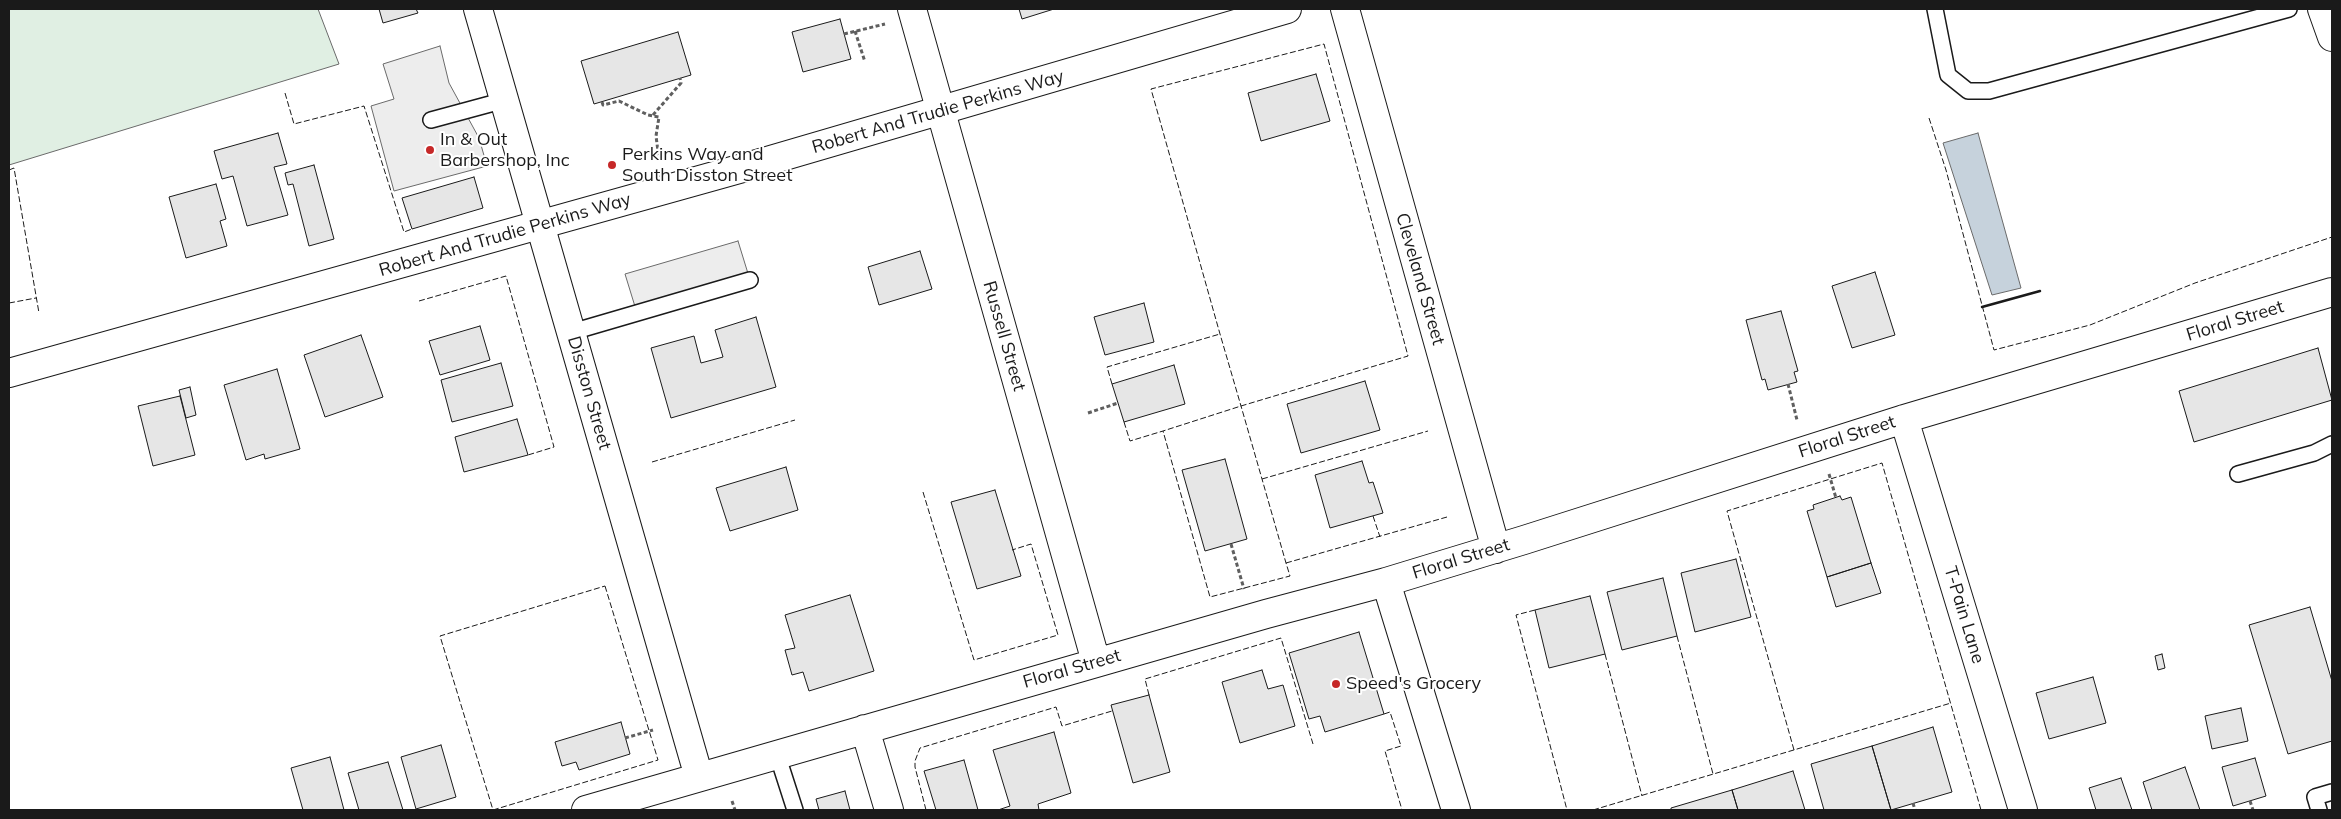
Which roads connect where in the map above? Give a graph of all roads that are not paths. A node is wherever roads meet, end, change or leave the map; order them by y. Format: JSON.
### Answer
{"nodes":[{"id":1,"x":478,"y":9,"type":"edge"},
{"id":2,"x":1287,"y":9,"type":"edge"},
{"id":3,"x":1345,"y":9,"type":"edge"},
{"id":4,"x":1935,"y":9,"type":"edge"},
{"id":5,"x":2289,"y":9,"type":"edge"},
{"id":6,"x":2322,"y":9,"type":"edge"},
{"id":7,"x":914,"y":13,"type":"edge"},
{"id":8,"x":2332,"y":37,"type":"edge"},
{"id":9,"x":505,"y":100,"type":"junction"},
{"id":10,"x":942,"y":111,"type":"junction"},
{"id":11,"x":431,"y":120,"type":"dead end"},
{"id":12,"x":542,"y":226,"type":"junction"},
{"id":13,"x":750,"y":280,"type":"dead end"},
{"id":14,"x":2332,"y":292,"type":"edge"},
{"id":15,"x":572,"y":332,"type":"junction"},
{"id":16,"x":9,"y":373,"type":"edge"},
{"id":17,"x":1904,"y":419,"type":"junction"},
{"id":18,"x":2332,"y":444,"type":"edge"},
{"id":19,"x":2238,"y":474,"type":"dead end"},
{"id":20,"x":1496,"y":549,"type":"junction"},
{"id":21,"x":1386,"y":582,"type":"junction"},
{"id":22,"x":1096,"y":662,"type":"junction"},
{"id":23,"x":865,"y":729,"type":"junction"},
{"id":24,"x":777,"y":754,"type":"junction"},
{"id":25,"x":700,"y":777,"type":"junction"},
{"id":26,"x":2332,"y":792,"type":"edge"},
{"id":27,"x":586,"y":810,"type":"edge"},
{"id":28,"x":795,"y":810,"type":"edge"},
{"id":29,"x":889,"y":810,"type":"edge"},
{"id":30,"x":1456,"y":810,"type":"edge"},
{"id":31,"x":2023,"y":810,"type":"edge"},
{"id":32,"x":2319,"y":810,"type":"edge"}],
"edges":[{"from":1,"to":9,"type":"street","name":"Disston Street"},
{"from":2,"to":10,"type":"street","name":"Robert And Trudie Perkins Way"},
{"from":3,"to":20,"type":"street","name":"Cleveland Street"},
{"from":4,"to":5,"type":"lane"},
{"from":6,"to":8,"type":"street"},
{"from":7,"to":10,"type":"street","name":"Russell Street"},
{"from":9,"to":11,"type":"lane"},
{"from":9,"to":12,"type":"street","name":"Disston Street"},
{"from":10,"to":12,"type":"street","name":"Robert And Trudie Perkins Way"},
{"from":10,"to":22,"type":"street","name":"Russell Street"},
{"from":12,"to":15,"type":"street","name":"Disston Street"},
{"from":12,"to":16,"type":"street","name":"Robert And Trudie Perkins Way"},
{"from":13,"to":15,"type":"lane"},
{"from":14,"to":17,"type":"street","name":"Floral Street"},
{"from":15,"to":25,"type":"street","name":"Disston Street"},
{"from":17,"to":20,"type":"street","name":"Floral Street"},
{"from":17,"to":31,"type":"street","name":"T-Pain Lane"},
{"from":18,"to":19,"type":"lane"},
{"from":20,"to":21,"type":"street","name":"Floral Street"},
{"from":21,"to":22,"type":"street","name":"Floral Street"},
{"from":21,"to":30,"type":"street"},
{"from":22,"to":23,"type":"street","name":"Floral Street"},
{"from":23,"to":24,"type":"street","name":"Floral Street"},
{"from":23,"to":29,"type":"street"},
{"from":24,"to":25,"type":"street","name":"Floral Street"},
{"from":24,"to":28,"type":"lane"},
{"from":25,"to":27,"type":"street","name":"Floral Street"},
{"from":26,"to":32,"type":"lane"}]}
